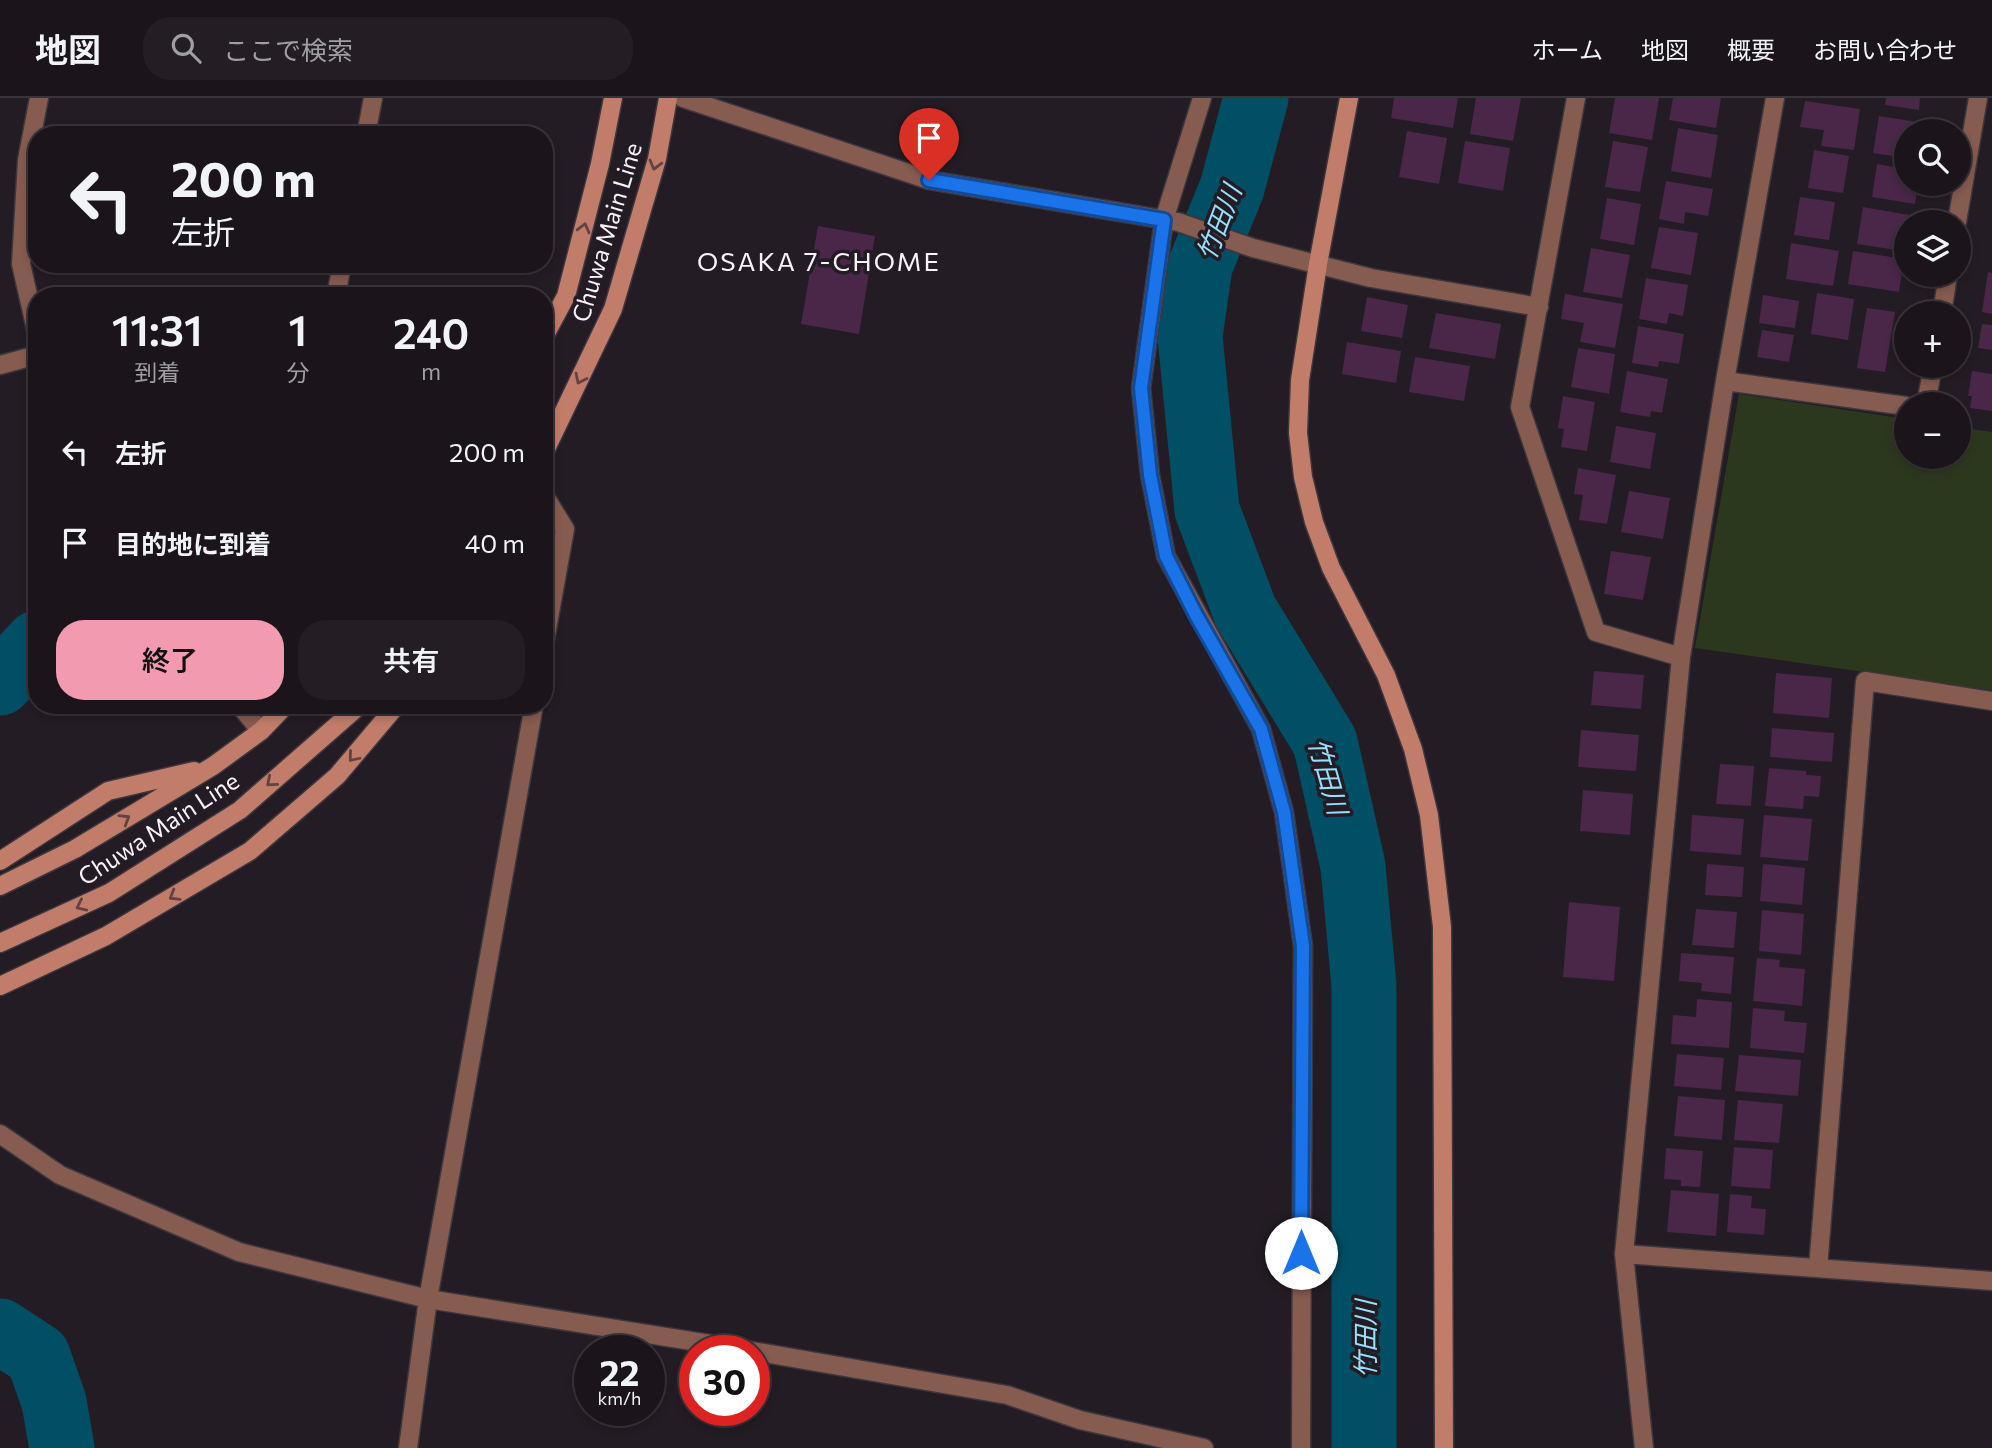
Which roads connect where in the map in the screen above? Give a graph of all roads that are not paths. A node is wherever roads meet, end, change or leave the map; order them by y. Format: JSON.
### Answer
{"nodes":[{"id":1,"x":39,"y":98,"type":"edge"},
{"id":2,"x":373,"y":98,"type":"edge"},
{"id":3,"x":613,"y":98,"type":"edge"},
{"id":4,"x":668,"y":98,"type":"edge"},
{"id":5,"x":683,"y":98,"type":"edge"},
{"id":6,"x":1202,"y":98,"type":"edge"},
{"id":7,"x":1349,"y":98,"type":"edge"},
{"id":8,"x":1576,"y":98,"type":"edge"},
{"id":9,"x":1775,"y":98,"type":"edge"},
{"id":10,"x":1978,"y":98,"type":"edge"},
{"id":11,"x":34,"y":126,"type":"edge"},
{"id":12,"x":368,"y":126,"type":"edge"},
{"id":13,"x":28,"y":155,"type":"edge"},
{"id":14,"x":1959,"y":210,"type":"edge"},
{"id":15,"x":1171,"y":221,"type":"junction"},
{"id":16,"x":1318,"y":264,"type":"junction"},
{"id":17,"x":28,"y":295,"type":"edge"},
{"id":18,"x":1539,"y":307,"type":"junction"},
{"id":19,"x":553,"y":320,"type":"edge"},
{"id":20,"x":28,"y":357,"type":"edge"},
{"id":21,"x":0,"y":365,"type":"edge"},
{"id":22,"x":1725,"y":382,"type":"junction"},
{"id":23,"x":1894,"y":405,"type":"edge"},
{"id":24,"x":553,"y":434,"type":"edge"},
{"id":25,"x":553,"y":509,"type":"edge"},
{"id":26,"x":553,"y":595,"type":"edge"},
{"id":27,"x":1681,"y":657,"type":"junction"},
{"id":28,"x":1992,"y":701,"type":"edge"},
{"id":29,"x":247,"y":714,"type":"edge"},
{"id":30,"x":277,"y":714,"type":"edge"},
{"id":31,"x":350,"y":714,"type":"edge"},
{"id":32,"x":389,"y":714,"type":"edge"},
{"id":33,"x":532,"y":714,"type":"edge"},
{"id":34,"x":261,"y":731,"type":"junction"},
{"id":35,"x":213,"y":766,"type":"junction"},
{"id":36,"x":0,"y":861,"type":"edge"},
{"id":37,"x":0,"y":886,"type":"edge"},
{"id":38,"x":0,"y":943,"type":"edge"},
{"id":39,"x":0,"y":986,"type":"edge"},
{"id":40,"x":0,"y":1134,"type":"edge"},
{"id":41,"x":1624,"y":1254,"type":"junction"},
{"id":42,"x":1818,"y":1268,"type":"junction"},
{"id":43,"x":1992,"y":1281,"type":"edge"},
{"id":44,"x":428,"y":1299,"type":"junction"},
{"id":45,"x":408,"y":1448,"type":"edge"},
{"id":46,"x":1204,"y":1448,"type":"edge"},
{"id":47,"x":1301,"y":1448,"type":"edge"},
{"id":48,"x":1444,"y":1448,"type":"edge"},
{"id":49,"x":1644,"y":1448,"type":"edge"}],
"edges":[{"from":1,"to":11,"type":"street"},
{"from":2,"to":12,"type":"street"},
{"from":19,"to":3,"type":"main road","name":"Chuwa Main Line","one_way":true},
{"from":4,"to":24,"type":"main road","name":"Chuwa Main Line","one_way":true},
{"from":5,"to":15,"type":"street"},
{"from":6,"to":15,"type":"street"},
{"from":7,"to":16,"type":"main road"},
{"from":8,"to":18,"type":"street"},
{"from":9,"to":22,"type":"street"},
{"from":10,"to":14,"type":"street"},
{"from":13,"to":17,"type":"street"},
{"from":15,"to":16,"type":"street"},
{"from":15,"to":47,"type":"street"},
{"from":16,"to":18,"type":"street"},
{"from":16,"to":48,"type":"main road"},
{"from":18,"to":27,"type":"street"},
{"from":20,"to":21,"type":"street"},
{"from":22,"to":23,"type":"street"},
{"from":22,"to":27,"type":"street"},
{"from":25,"to":26,"type":"street"},
{"from":27,"to":41,"type":"street"},
{"from":28,"to":42,"type":"street"},
{"from":29,"to":34,"type":"street"},
{"from":30,"to":34,"type":"main road","name":"Chuwa Main Line"},
{"from":31,"to":38,"type":"main road","name":"Chuwa Main Line","one_way":true},
{"from":32,"to":39,"type":"main road","one_way":true},
{"from":33,"to":44,"type":"street"},
{"from":34,"to":35,"type":"main road","name":"Chuwa Main Line"},
{"from":35,"to":36,"type":"main road"},
{"from":37,"to":35,"type":"main road","name":"Chuwa Main Line","one_way":true},
{"from":40,"to":44,"type":"street"},
{"from":41,"to":42,"type":"street"},
{"from":41,"to":49,"type":"street"},
{"from":42,"to":43,"type":"street"},
{"from":44,"to":45,"type":"street"},
{"from":44,"to":46,"type":"street"}]}
